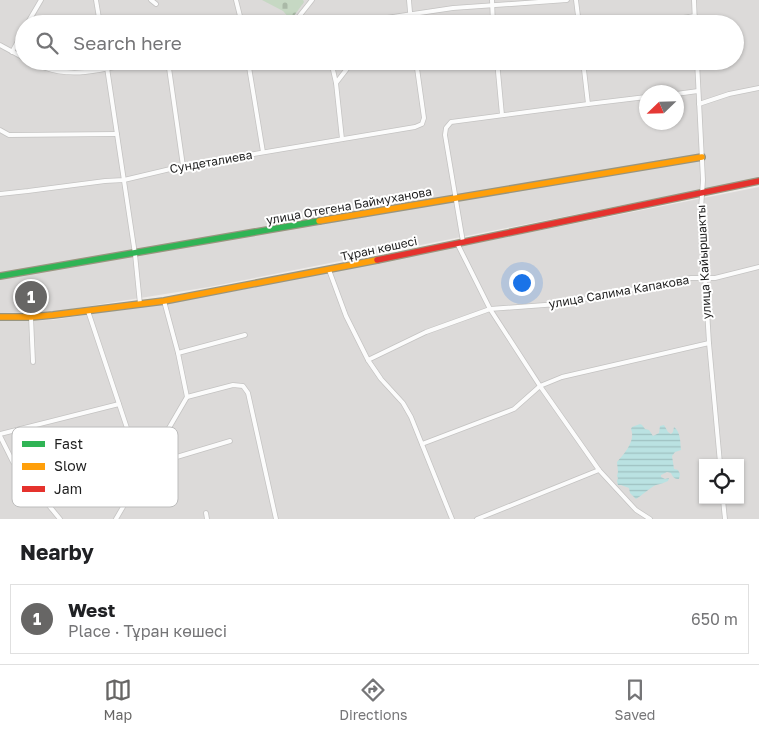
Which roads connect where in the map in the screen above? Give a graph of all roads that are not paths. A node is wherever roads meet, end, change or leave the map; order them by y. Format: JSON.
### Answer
{"nodes":[{"id":1,"x":41,"y":0,"type":"edge"},
{"id":2,"x":96,"y":0,"type":"edge"},
{"id":3,"x":151,"y":0,"type":"edge"},
{"id":4,"x":236,"y":0,"type":"edge"},
{"id":5,"x":312,"y":0,"type":"edge"},
{"id":6,"x":409,"y":0,"type":"edge"},
{"id":7,"x":492,"y":0,"type":"edge"},
{"id":8,"x":567,"y":0,"type":"edge"},
{"id":9,"x":576,"y":0,"type":"edge"},
{"id":10,"x":694,"y":0,"type":"edge"},
{"id":11,"x":156,"y":4,"type":"dead end"},
{"id":12,"x":492,"y":6,"type":"junction"},
{"id":13,"x":32,"y":15,"type":"edge"},
{"id":14,"x":98,"y":15,"type":"edge"},
{"id":15,"x":240,"y":15,"type":"edge"},
{"id":16,"x":300,"y":15,"type":"edge"},
{"id":17,"x":409,"y":15,"type":"joint"},
{"id":18,"x":492,"y":15,"type":"edge"},
{"id":19,"x":578,"y":15,"type":"edge"},
{"id":20,"x":695,"y":15,"type":"edge"},
{"id":21,"x":0,"y":46,"type":"edge"},
{"id":22,"x":15,"y":46,"type":"edge"},
{"id":23,"x":12,"y":52,"type":"junction"},
{"id":24,"x":15,"y":54,"type":"edge"},
{"id":25,"x":56,"y":70,"type":"edge"},
{"id":26,"x":101,"y":70,"type":"edge"},
{"id":27,"x":107,"y":70,"type":"edge"},
{"id":28,"x":169,"y":70,"type":"edge"},
{"id":29,"x":249,"y":70,"type":"edge"},
{"id":30,"x":333,"y":70,"type":"edge"},
{"id":31,"x":345,"y":70,"type":"edge"},
{"id":32,"x":417,"y":70,"type":"edge"},
{"id":33,"x":498,"y":70,"type":"edge"},
{"id":34,"x":584,"y":70,"type":"edge"},
{"id":35,"x":697,"y":70,"type":"edge"},
{"id":36,"x":336,"y":83,"type":"junction"},
{"id":37,"x":759,"y":88,"type":"edge"},
{"id":38,"x":698,"y":91,"type":"junction"},
{"id":39,"x":684,"y":93,"type":"edge"},
{"id":40,"x":639,"y":98,"type":"edge"},
{"id":41,"x":588,"y":104,"type":"junction"},
{"id":42,"x":699,"y":104,"type":"junction"},
{"id":43,"x":502,"y":115,"type":"junction"},
{"id":44,"x":0,"y":130,"type":"edge"},
{"id":45,"x":116,"y":134,"type":"junction"},
{"id":46,"x":342,"y":139,"type":"junction"},
{"id":47,"x":263,"y":152,"type":"junction"},
{"id":48,"x":702,"y":157,"type":"junction"},
{"id":49,"x":183,"y":166,"type":"junction"},
{"id":50,"x":124,"y":180,"type":"junction"},
{"id":51,"x":759,"y":181,"type":"edge"},
{"id":52,"x":701,"y":193,"type":"junction"},
{"id":53,"x":0,"y":194,"type":"edge"},
{"id":54,"x":455,"y":198,"type":"junction"},
{"id":55,"x":460,"y":242,"type":"junction"},
{"id":56,"x":135,"y":254,"type":"junction"},
{"id":57,"x":759,"y":267,"type":"edge"},
{"id":58,"x":329,"y":270,"type":"junction"},
{"id":59,"x":0,"y":276,"type":"edge"},
{"id":60,"x":705,"y":278,"type":"junction"},
{"id":61,"x":164,"y":301,"type":"junction"},
{"id":62,"x":140,"y":304,"type":"junction"},
{"id":63,"x":490,"y":309,"type":"junction"},
{"id":64,"x":88,"y":311,"type":"junction"},
{"id":65,"x":0,"y":317,"type":"edge"},
{"id":66,"x":31,"y":317,"type":"junction"},
{"id":67,"x":245,"y":335,"type":"dead end"},
{"id":68,"x":709,"y":343,"type":"junction"},
{"id":69,"x":178,"y":352,"type":"junction"},
{"id":70,"x":368,"y":360,"type":"junction"},
{"id":71,"x":33,"y":362,"type":"dead end"},
{"id":72,"x":540,"y":386,"type":"junction"},
{"id":73,"x":187,"y":397,"type":"junction"},
{"id":74,"x":119,"y":404,"type":"junction"},
{"id":75,"x":31,"y":427,"type":"edge"},
{"id":76,"x":127,"y":427,"type":"edge"},
{"id":77,"x":169,"y":427,"type":"edge"},
{"id":78,"x":0,"y":435,"type":"edge"},
{"id":79,"x":230,"y":441,"type":"dead end"},
{"id":80,"x":422,"y":444,"type":"junction"},
{"id":81,"x":178,"y":457,"type":"edge"},
{"id":82,"x":720,"y":459,"type":"edge"},
{"id":83,"x":12,"y":460,"type":"edge"},
{"id":84,"x":599,"y":470,"type":"junction"},
{"id":85,"x":723,"y":504,"type":"edge"},
{"id":86,"x":50,"y":507,"type":"edge"},
{"id":87,"x":123,"y":507,"type":"edge"},
{"id":88,"x":206,"y":513,"type":"dead end"},
{"id":89,"x":60,"y":519,"type":"edge"},
{"id":90,"x":116,"y":519,"type":"edge"},
{"id":91,"x":207,"y":519,"type":"edge"},
{"id":92,"x":276,"y":519,"type":"edge"},
{"id":93,"x":452,"y":519,"type":"edge"},
{"id":94,"x":476,"y":519,"type":"edge"},
{"id":95,"x":650,"y":519,"type":"edge"},
{"id":96,"x":725,"y":519,"type":"edge"}],
"edges":[{"from":1,"to":13,"type":"street"},
{"from":2,"to":14,"type":"street"},
{"from":3,"to":11,"type":"street"},
{"from":4,"to":15,"type":"street"},
{"from":5,"to":16,"type":"street"},
{"from":6,"to":17,"type":"street"},
{"from":7,"to":12,"type":"street"},
{"from":8,"to":12,"type":"street"},
{"from":9,"to":19,"type":"street"},
{"from":10,"to":20,"type":"street"},
{"from":12,"to":17,"type":"street"},
{"from":12,"to":18,"type":"street"},
{"from":21,"to":23,"type":"street"},
{"from":22,"to":23,"type":"street"},
{"from":23,"to":24,"type":"street"},
{"from":25,"to":26,"type":"street"},
{"from":27,"to":45,"type":"street"},
{"from":28,"to":49,"type":"street"},
{"from":29,"to":47,"type":"street"},
{"from":30,"to":36,"type":"street"},
{"from":31,"to":36,"type":"street"},
{"from":32,"to":46,"type":"street","name":"Сундеталиева"},
{"from":33,"to":43,"type":"street"},
{"from":34,"to":41,"type":"street"},
{"from":35,"to":38,"type":"street","name":"улица Кайыршакты"},
{"from":36,"to":46,"type":"street"},
{"from":37,"to":42,"type":"street"},
{"from":38,"to":39,"type":"street"},
{"from":38,"to":42,"type":"street","name":"улица Кайыршакты"},
{"from":40,"to":41,"type":"street"},
{"from":41,"to":43,"type":"street"},
{"from":42,"to":48,"type":"street","name":"улица Кайыршакты"},
{"from":43,"to":54,"type":"street"},
{"from":44,"to":45,"type":"street"},
{"from":45,"to":50,"type":"street"},
{"from":46,"to":47,"type":"street","name":"Сундеталиева"},
{"from":47,"to":49,"type":"street","name":"Сундеталиева"},
{"from":48,"to":52,"type":"street","name":"улица Кайыршакты"},
{"from":48,"to":54,"type":"street","name":"улица Отегена Баймуханова"},
{"from":49,"to":50,"type":"street","name":"Сундеталиева"},
{"from":50,"to":53,"type":"street","name":"Сундеталиева"},
{"from":50,"to":56,"type":"street"},
{"from":51,"to":52,"type":"street","name":"Тұран көшесі"},
{"from":52,"to":55,"type":"street","name":"Тұран көшесі"},
{"from":52,"to":60,"type":"street","name":"улица Кайыршакты"},
{"from":54,"to":55,"type":"street"},
{"from":54,"to":56,"type":"street","name":"улица Отегена Баймуханова"},
{"from":55,"to":58,"type":"street","name":"Тұран көшесі"},
{"from":55,"to":63,"type":"street"},
{"from":56,"to":59,"type":"street","name":"улица Отегена Баймуханова"},
{"from":56,"to":62,"type":"street"},
{"from":57,"to":60,"type":"street","name":"улица Салима Капакова"},
{"from":58,"to":61,"type":"street","name":"Тұран көшесі"},
{"from":58,"to":70,"type":"street"},
{"from":60,"to":63,"type":"street","name":"улица Салима Капакова"},
{"from":60,"to":68,"type":"street","name":"улица Кайыршакты"},
{"from":61,"to":62,"type":"street","name":"Тұран көшесі"},
{"from":61,"to":69,"type":"street"},
{"from":62,"to":64,"type":"street","name":"Тұран көшесі"},
{"from":63,"to":70,"type":"street","name":"улица Салима Капакова"},
{"from":63,"to":72,"type":"street"},
{"from":64,"to":66,"type":"street","name":"Тұран көшесі"},
{"from":64,"to":74,"type":"street"},
{"from":65,"to":66,"type":"street","name":"Тұран көшесі"},
{"from":66,"to":71,"type":"street"},
{"from":67,"to":69,"type":"street"},
{"from":68,"to":72,"type":"street"},
{"from":68,"to":82,"type":"street","name":"улица Кайыршакты"},
{"from":69,"to":73,"type":"street"},
{"from":70,"to":80,"type":"street"},
{"from":72,"to":80,"type":"street"},
{"from":72,"to":84,"type":"street"},
{"from":73,"to":77,"type":"street"},
{"from":73,"to":92,"type":"street"},
{"from":74,"to":75,"type":"street"},
{"from":74,"to":76,"type":"street"},
{"from":78,"to":83,"type":"street"},
{"from":79,"to":81,"type":"street"},
{"from":80,"to":93,"type":"street"},
{"from":84,"to":94,"type":"street"},
{"from":84,"to":95,"type":"street"},
{"from":85,"to":96,"type":"street"},
{"from":86,"to":89,"type":"street"},
{"from":87,"to":90,"type":"street"},
{"from":88,"to":91,"type":"street"}]}
